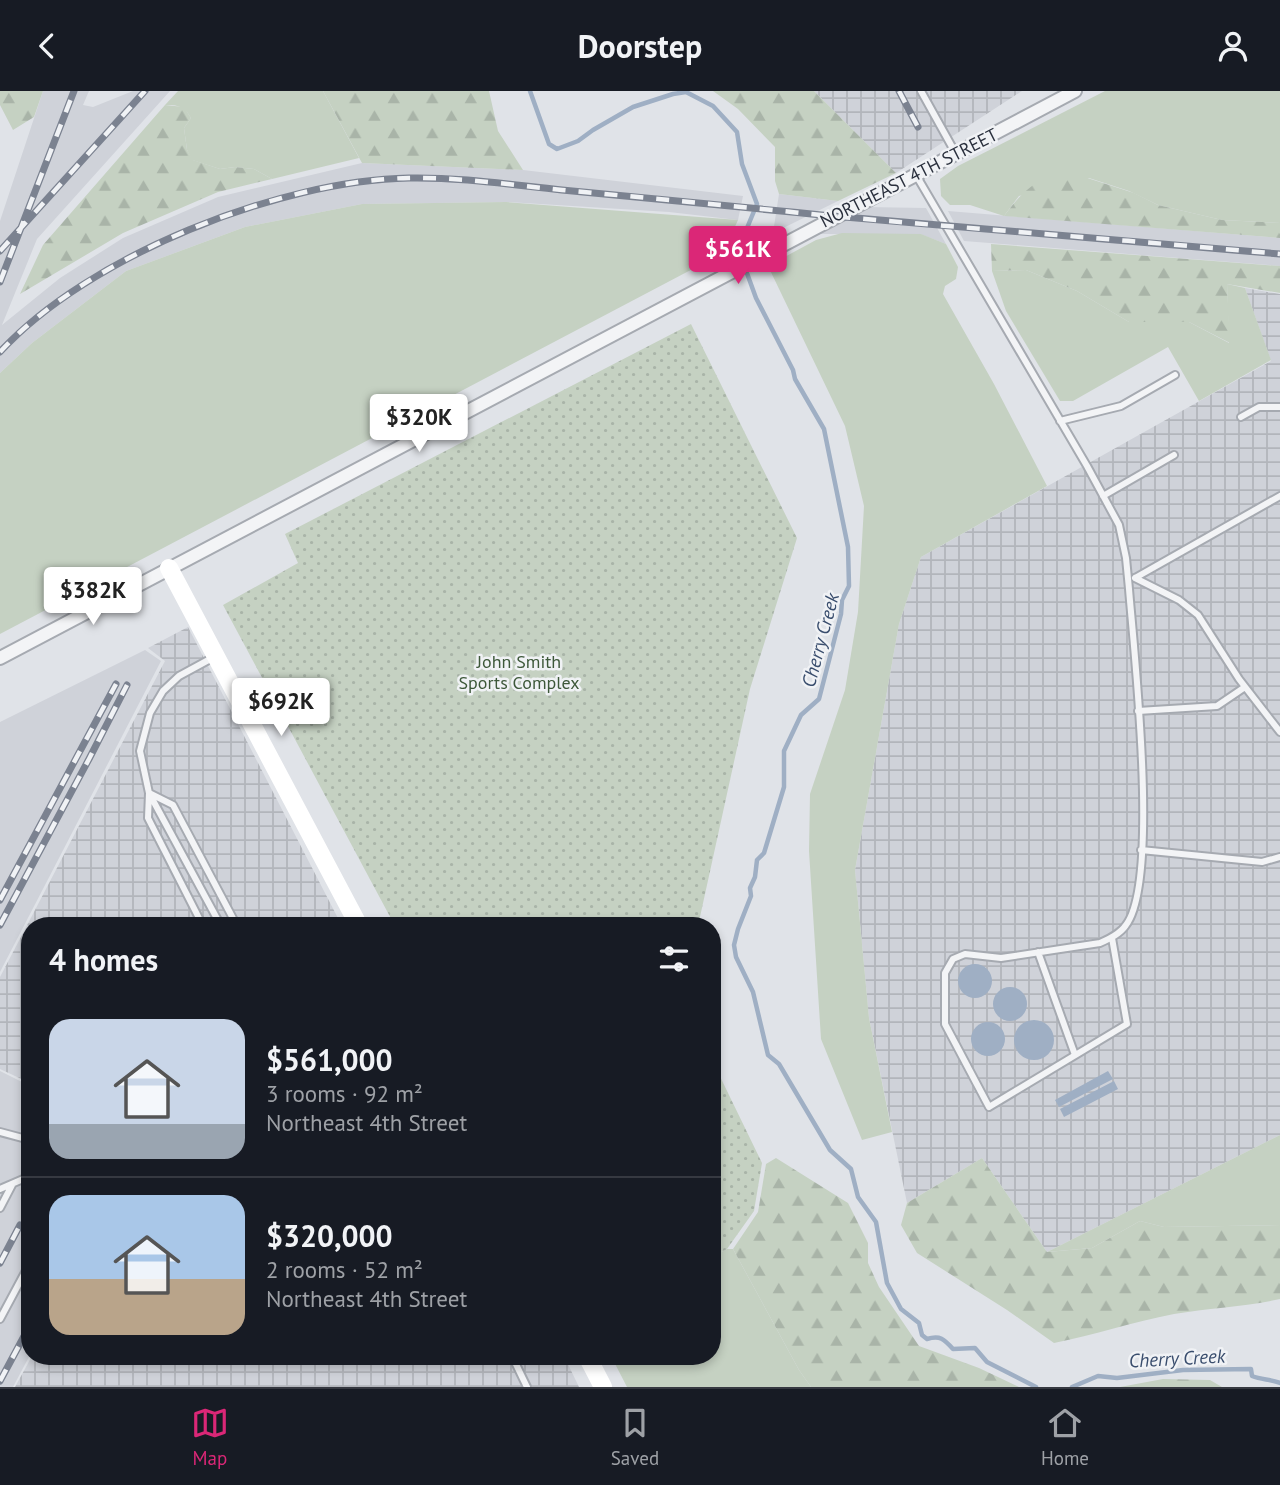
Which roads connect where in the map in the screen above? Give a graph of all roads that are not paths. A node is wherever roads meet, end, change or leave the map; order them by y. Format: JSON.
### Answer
{"nodes":[{"id":1,"x":921,"y":91,"type":"edge"},
{"id":2,"x":1074,"y":91,"type":"edge"},
{"id":3,"x":956,"y":153,"type":"junction"},
{"id":4,"x":916,"y":175,"type":"junction"},
{"id":5,"x":1175,"y":375,"type":"dead end"},
{"id":6,"x":1280,"y":407,"type":"edge"},
{"id":7,"x":1241,"y":417,"type":"dead end"},
{"id":8,"x":1060,"y":421,"type":"junction"},
{"id":9,"x":1174,"y":455,"type":"dead end"},
{"id":10,"x":1103,"y":496,"type":"junction"},
{"id":11,"x":1280,"y":496,"type":"edge"},
{"id":12,"x":169,"y":568,"type":"junction"},
{"id":13,"x":1132,"y":580,"type":"junction"},
{"id":14,"x":216,"y":656,"type":"junction"},
{"id":15,"x":0,"y":658,"type":"edge"},
{"id":16,"x":1245,"y":687,"type":"junction"},
{"id":17,"x":1138,"y":712,"type":"junction"},
{"id":18,"x":1280,"y":732,"type":"edge"},
{"id":19,"x":149,"y":793,"type":"junction"},
{"id":20,"x":1141,"y":849,"type":"junction"},
{"id":21,"x":1280,"y":857,"type":"edge"},
{"id":22,"x":198,"y":917,"type":"edge"},
{"id":23,"x":216,"y":917,"type":"edge"},
{"id":24,"x":232,"y":917,"type":"edge"},
{"id":25,"x":354,"y":917,"type":"edge"},
{"id":26,"x":1112,"y":938,"type":"junction"},
{"id":27,"x":1038,"y":952,"type":"junction"},
{"id":28,"x":1075,"y":1055,"type":"junction"},
{"id":29,"x":0,"y":1132,"type":"edge"},
{"id":30,"x":21,"y":1138,"type":"edge"},
{"id":31,"x":21,"y":1180,"type":"edge"},
{"id":32,"x":13,"y":1184,"type":"junction"},
{"id":33,"x":0,"y":1189,"type":"edge"},
{"id":34,"x":0,"y":1208,"type":"edge"},
{"id":35,"x":21,"y":1280,"type":"edge"},
{"id":36,"x":0,"y":1319,"type":"edge"},
{"id":37,"x":516,"y":1365,"type":"edge"},
{"id":38,"x":592,"y":1365,"type":"edge"},
{"id":39,"x":527,"y":1387,"type":"edge"},
{"id":40,"x":603,"y":1387,"type":"edge"}],
"edges":[{"from":1,"to":3,"type":"lane"},
{"from":2,"to":3,"type":"street","name":"NORTHEAST 4TH STREET"},
{"from":3,"to":4,"type":"street","name":"NORTHEAST 4TH STREET"},
{"from":4,"to":8,"type":"lane"},
{"from":4,"to":12,"type":"street","name":"NORTHEAST 4TH STREET"},
{"from":5,"to":8,"type":"lane"},
{"from":6,"to":7,"type":"lane"},
{"from":8,"to":10,"type":"lane"},
{"from":9,"to":10,"type":"lane"},
{"from":10,"to":13,"type":"lane"},
{"from":11,"to":13,"type":"lane"},
{"from":12,"to":14,"type":"street"},
{"from":12,"to":15,"type":"street","name":"NORTHEAST 4TH STREET"},
{"from":13,"to":16,"type":"lane"},
{"from":13,"to":17,"type":"lane"},
{"from":14,"to":19,"type":"lane"},
{"from":14,"to":25,"type":"street"},
{"from":16,"to":17,"type":"lane"},
{"from":16,"to":18,"type":"lane"},
{"from":17,"to":20,"type":"lane"},
{"from":19,"to":22,"type":"lane"},
{"from":19,"to":23,"type":"lane"},
{"from":19,"to":24,"type":"lane"},
{"from":20,"to":21,"type":"lane"},
{"from":20,"to":26,"type":"lane"},
{"from":26,"to":27,"type":"lane"},
{"from":26,"to":28,"type":"lane"},
{"from":27,"to":28,"type":"lane"},
{"from":27,"to":28,"type":"lane"},
{"from":29,"to":30,"type":"lane"},
{"from":31,"to":32,"type":"lane"},
{"from":32,"to":33,"type":"lane"},
{"from":32,"to":34,"type":"lane"},
{"from":35,"to":36,"type":"lane"},
{"from":37,"to":39,"type":"lane"},
{"from":38,"to":40,"type":"street"}]}
